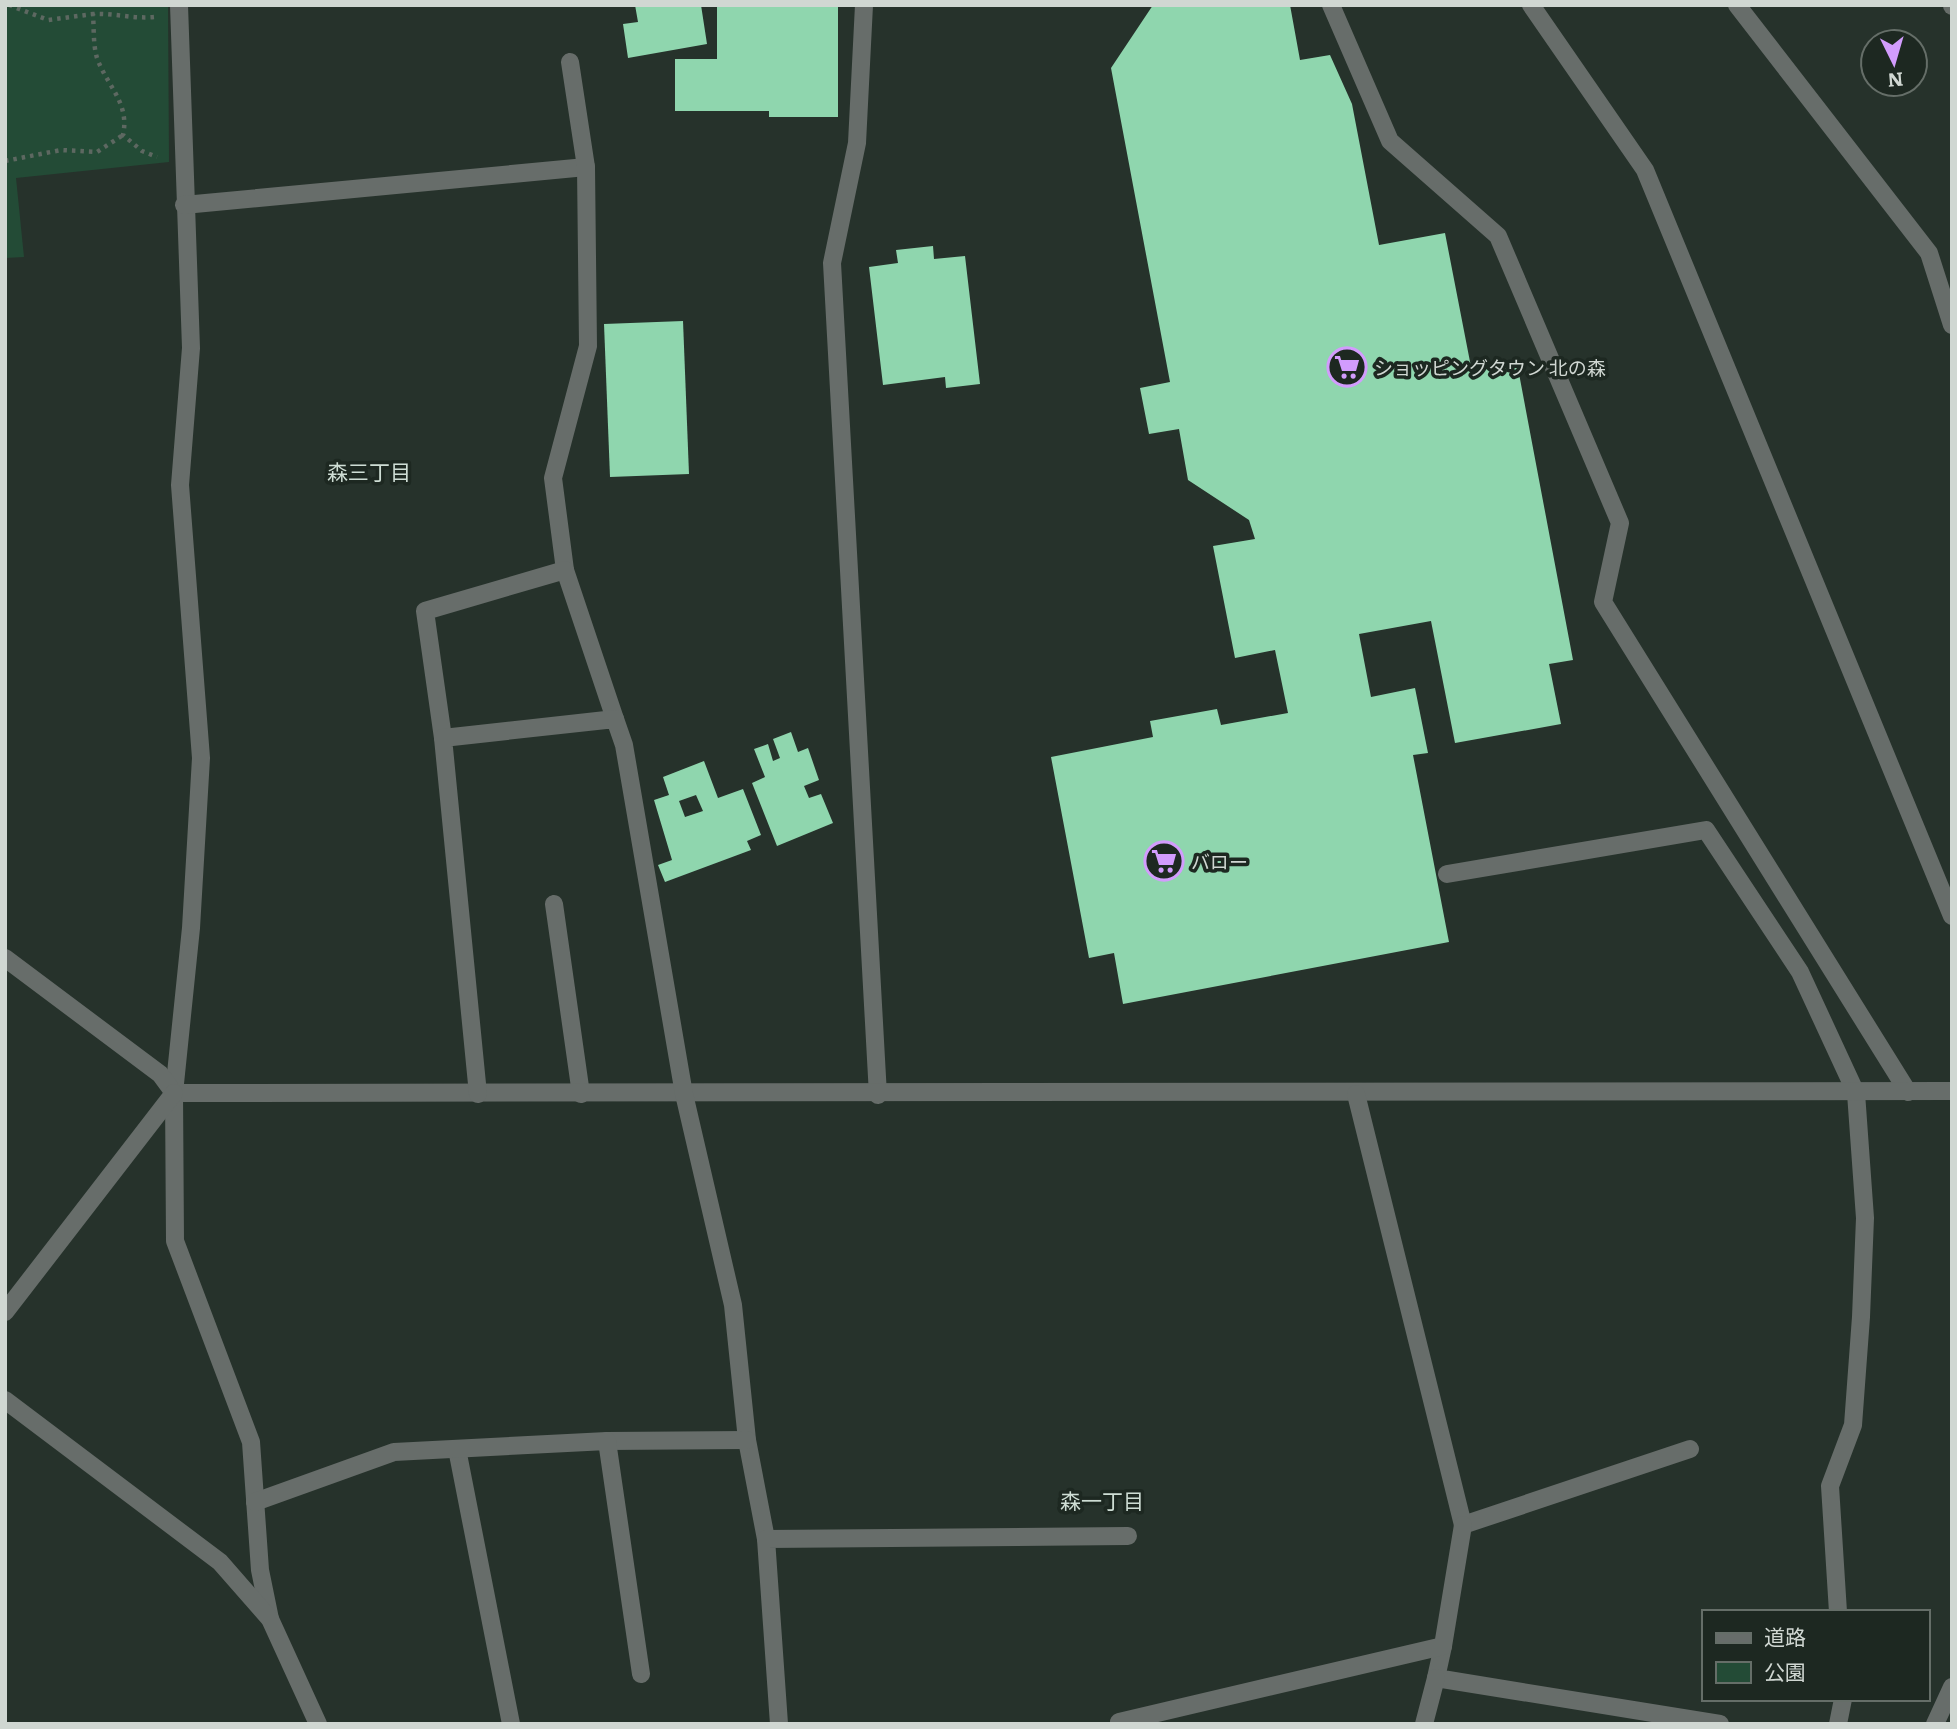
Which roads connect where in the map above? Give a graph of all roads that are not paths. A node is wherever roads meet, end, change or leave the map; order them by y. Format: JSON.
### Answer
{"nodes":[{"id":1,"x":864,"y":5,"type":"edge"},
{"id":2,"x":1331,"y":5,"type":"edge"},
{"id":3,"x":1531,"y":5,"type":"edge"},
{"id":4,"x":1737,"y":5,"type":"edge"},
{"id":5,"x":180,"y":10,"type":"edge"},
{"id":6,"x":570,"y":62,"type":"dead end"},
{"id":7,"x":586,"y":167,"type":"junction"},
{"id":8,"x":184,"y":205,"type":"junction"},
{"id":9,"x":1952,"y":324,"type":"edge"},
{"id":10,"x":565,"y":570,"type":"junction"},
{"id":11,"x":615,"y":719,"type":"junction"},
{"id":12,"x":443,"y":738,"type":"junction"},
{"id":13,"x":1447,"y":874,"type":"dead end"},
{"id":14,"x":554,"y":904,"type":"dead end"},
{"id":15,"x":1952,"y":916,"type":"edge"},
{"id":16,"x":5,"y":958,"type":"edge"},
{"id":17,"x":1952,"y":1091,"type":"edge"},
{"id":18,"x":1908,"y":1092,"type":"junction"},
{"id":19,"x":174,"y":1093,"type":"junction"},
{"id":20,"x":1856,"y":1093,"type":"junction"},
{"id":21,"x":478,"y":1094,"type":"junction"},
{"id":22,"x":581,"y":1094,"type":"junction"},
{"id":23,"x":684,"y":1094,"type":"junction"},
{"id":24,"x":878,"y":1094,"type":"junction"},
{"id":25,"x":1356,"y":1094,"type":"junction"},
{"id":26,"x":5,"y":1312,"type":"edge"},
{"id":27,"x":5,"y":1400,"type":"edge"},
{"id":28,"x":747,"y":1440,"type":"junction"},
{"id":29,"x":607,"y":1441,"type":"junction"},
{"id":30,"x":457,"y":1449,"type":"junction"},
{"id":31,"x":1690,"y":1449,"type":"dead end"},
{"id":32,"x":255,"y":1502,"type":"junction"},
{"id":33,"x":1463,"y":1525,"type":"junction"},
{"id":34,"x":1128,"y":1536,"type":"dead end"},
{"id":35,"x":766,"y":1539,"type":"junction"},
{"id":36,"x":1839,"y":1610,"type":"edge"},
{"id":37,"x":270,"y":1619,"type":"junction"},
{"id":38,"x":1443,"y":1646,"type":"junction"},
{"id":39,"x":641,"y":1675,"type":"dead end"},
{"id":40,"x":1436,"y":1678,"type":"junction"},
{"id":41,"x":1952,"y":1687,"type":"edge"},
{"id":42,"x":1843,"y":1701,"type":"edge"},
{"id":43,"x":1119,"y":1722,"type":"edge"},
{"id":44,"x":318,"y":1724,"type":"edge"},
{"id":45,"x":511,"y":1724,"type":"edge"},
{"id":46,"x":779,"y":1724,"type":"edge"},
{"id":47,"x":1424,"y":1724,"type":"edge"},
{"id":48,"x":1720,"y":1724,"type":"edge"},
{"id":49,"x":1838,"y":1724,"type":"edge"},
{"id":50,"x":1935,"y":1724,"type":"edge"}],
"edges":[{"from":1,"to":24,"type":"street"},
{"from":2,"to":18,"type":"street"},
{"from":3,"to":15,"type":"street"},
{"from":4,"to":9,"type":"street"},
{"from":5,"to":8,"type":"street"},
{"from":6,"to":7,"type":"street"},
{"from":7,"to":8,"type":"street"},
{"from":7,"to":10,"type":"street"},
{"from":8,"to":19,"type":"street"},
{"from":10,"to":11,"type":"street"},
{"from":10,"to":12,"type":"street"},
{"from":11,"to":12,"type":"street"},
{"from":11,"to":23,"type":"street"},
{"from":12,"to":21,"type":"street"},
{"from":13,"to":20,"type":"street"},
{"from":14,"to":22,"type":"street"},
{"from":16,"to":19,"type":"street"},
{"from":17,"to":18,"type":"street"},
{"from":18,"to":20,"type":"street"},
{"from":19,"to":21,"type":"street"},
{"from":19,"to":26,"type":"street"},
{"from":19,"to":32,"type":"street"},
{"from":20,"to":25,"type":"street"},
{"from":20,"to":36,"type":"street"},
{"from":21,"to":22,"type":"street"},
{"from":22,"to":23,"type":"street"},
{"from":23,"to":24,"type":"street"},
{"from":23,"to":28,"type":"street"},
{"from":24,"to":25,"type":"street"},
{"from":25,"to":33,"type":"street"},
{"from":27,"to":37,"type":"street"},
{"from":28,"to":29,"type":"street"},
{"from":28,"to":35,"type":"street"},
{"from":29,"to":30,"type":"street"},
{"from":29,"to":39,"type":"street"},
{"from":30,"to":32,"type":"street"},
{"from":30,"to":45,"type":"street"},
{"from":31,"to":33,"type":"street"},
{"from":32,"to":37,"type":"street"},
{"from":33,"to":38,"type":"street"},
{"from":34,"to":35,"type":"street"},
{"from":35,"to":46,"type":"street"},
{"from":37,"to":44,"type":"street"},
{"from":38,"to":40,"type":"street"},
{"from":38,"to":43,"type":"street"},
{"from":40,"to":47,"type":"street"},
{"from":40,"to":48,"type":"street"},
{"from":41,"to":50,"type":"street"},
{"from":42,"to":49,"type":"street"}]}
